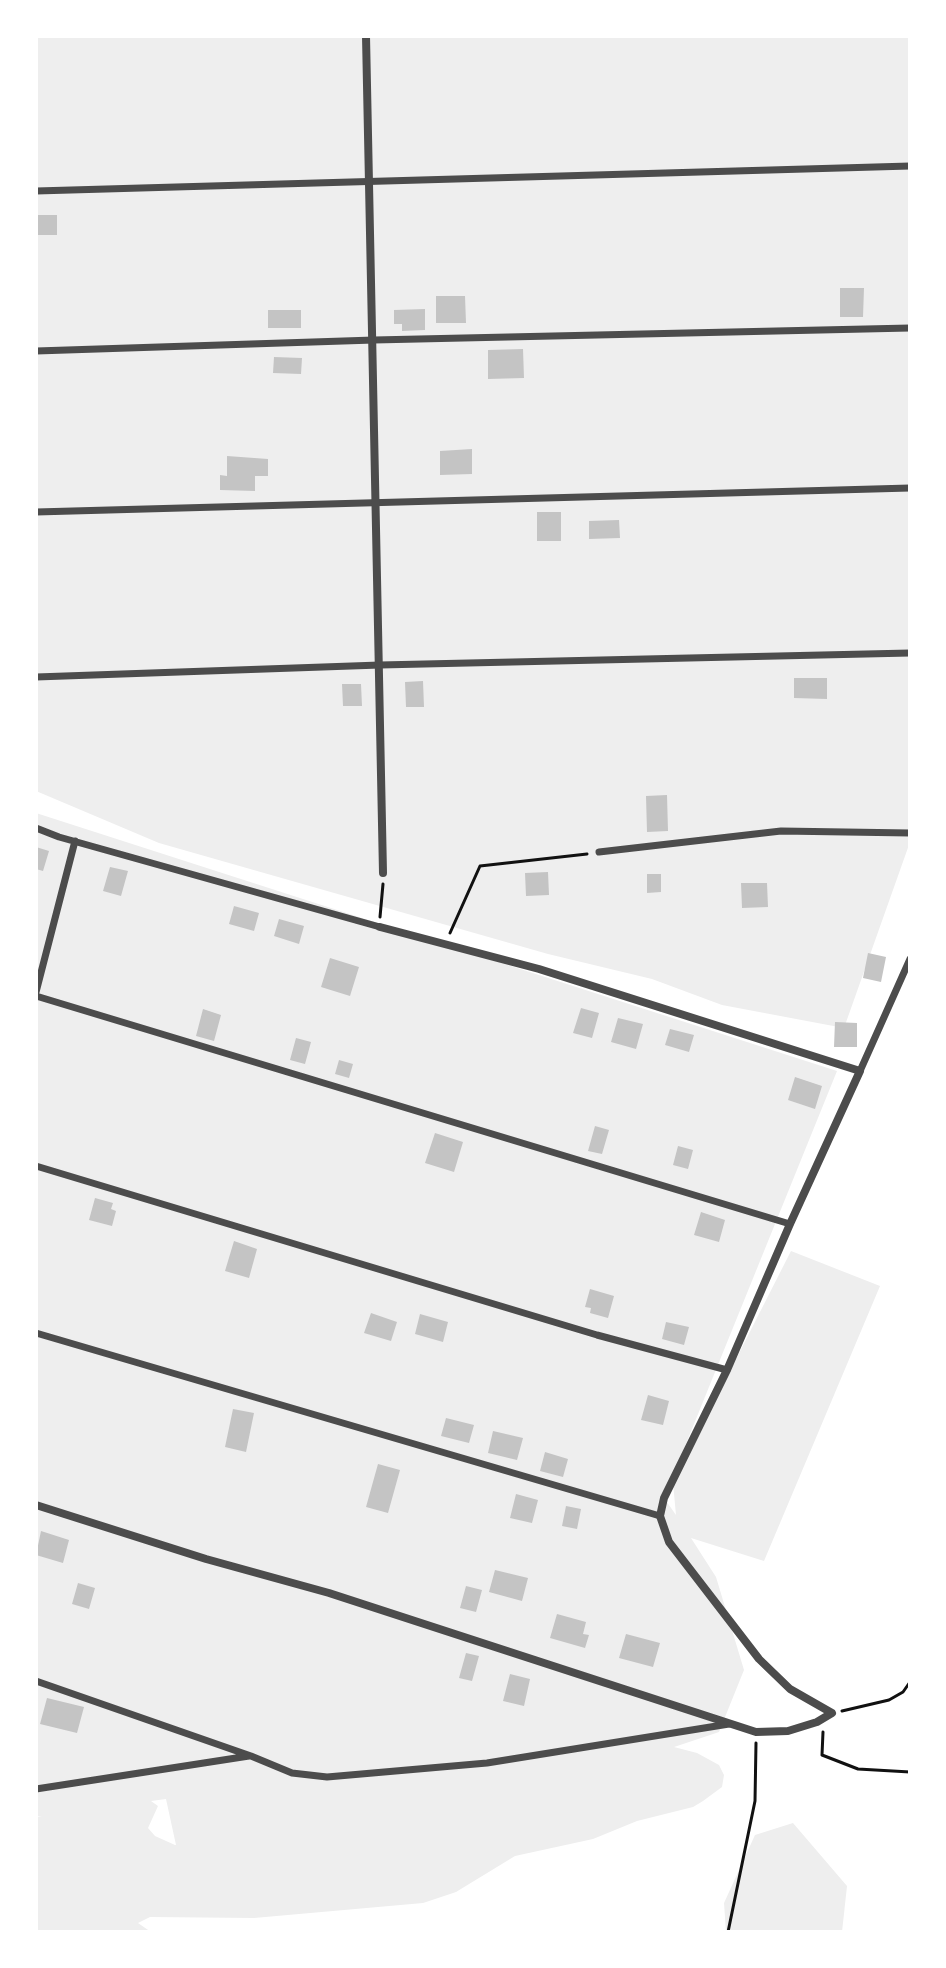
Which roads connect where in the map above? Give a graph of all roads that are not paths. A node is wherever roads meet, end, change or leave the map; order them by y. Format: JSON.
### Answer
{"nodes":[{"id":1,"x":366,"y":36,"type":"edge"},
{"id":2,"x":910,"y":166,"type":"edge"},
{"id":3,"x":371,"y":180,"type":"junction"},
{"id":4,"x":36,"y":191,"type":"edge"},
{"id":5,"x":910,"y":328,"type":"edge"},
{"id":6,"x":374,"y":340,"type":"junction"},
{"id":7,"x":36,"y":351,"type":"edge"},
{"id":8,"x":910,"y":488,"type":"edge"},
{"id":9,"x":376,"y":501,"type":"junction"},
{"id":10,"x":36,"y":512,"type":"edge"},
{"id":11,"x":910,"y":653,"type":"edge"},
{"id":12,"x":380,"y":665,"type":"junction"},
{"id":13,"x":36,"y":677,"type":"edge"},
{"id":14,"x":36,"y":828,"type":"edge"},
{"id":15,"x":910,"y":833,"type":"edge"},
{"id":16,"x":75,"y":841,"type":"junction"},
{"id":17,"x":599,"y":852,"type":"road end"},
{"id":18,"x":383,"y":873,"type":"road end"},
{"id":19,"x":380,"y":927,"type":"joint"},
{"id":20,"x":910,"y":959,"type":"edge"},
{"id":21,"x":36,"y":994,"type":"edge"},
{"id":22,"x":860,"y":1071,"type":"junction"},
{"id":23,"x":36,"y":1166,"type":"edge"},
{"id":24,"x":790,"y":1224,"type":"junction"},
{"id":25,"x":36,"y":1333,"type":"edge"},
{"id":26,"x":727,"y":1370,"type":"junction"},
{"id":27,"x":36,"y":1505,"type":"edge"},
{"id":28,"x":660,"y":1516,"type":"junction"},
{"id":29,"x":36,"y":1681,"type":"edge"},
{"id":30,"x":735,"y":1723,"type":"junction"},
{"id":31,"x":251,"y":1756,"type":"junction"},
{"id":32,"x":36,"y":1789,"type":"edge"}],
"edges":[{"from":1,"to":3,"type":"street"},
{"from":2,"to":3,"type":"street"},
{"from":3,"to":4,"type":"street"},
{"from":3,"to":6,"type":"street"},
{"from":5,"to":6,"type":"street"},
{"from":6,"to":7,"type":"street"},
{"from":6,"to":9,"type":"street"},
{"from":8,"to":9,"type":"street"},
{"from":9,"to":10,"type":"street"},
{"from":9,"to":12,"type":"street"},
{"from":11,"to":12,"type":"street"},
{"from":12,"to":13,"type":"street"},
{"from":12,"to":18,"type":"street"},
{"from":14,"to":16,"type":"street"},
{"from":15,"to":17,"type":"street"},
{"from":16,"to":19,"type":"street"},
{"from":16,"to":21,"type":"street"},
{"from":19,"to":22,"type":"street"},
{"from":20,"to":22,"type":"street"},
{"from":21,"to":24,"type":"street"},
{"from":22,"to":24,"type":"street"},
{"from":23,"to":26,"type":"street"},
{"from":24,"to":26,"type":"street"},
{"from":25,"to":28,"type":"street"},
{"from":26,"to":28,"type":"street"},
{"from":27,"to":30,"type":"street"},
{"from":28,"to":30,"type":"street"},
{"from":29,"to":31,"type":"street"},
{"from":30,"to":31,"type":"street"},
{"from":31,"to":32,"type":"street"}]}
